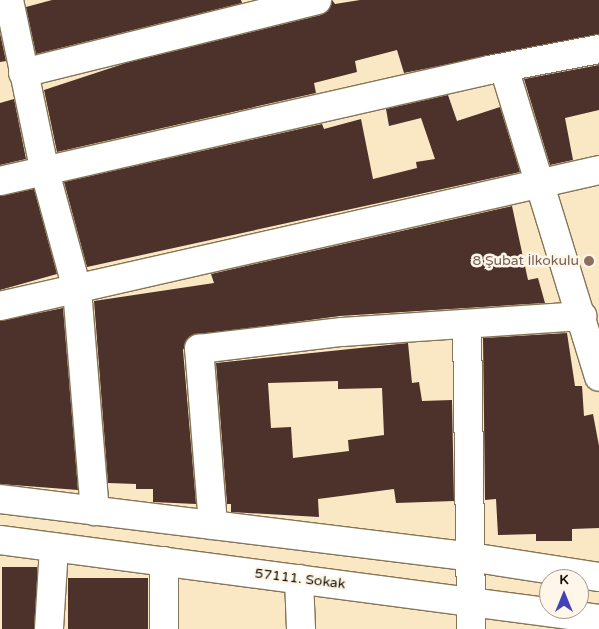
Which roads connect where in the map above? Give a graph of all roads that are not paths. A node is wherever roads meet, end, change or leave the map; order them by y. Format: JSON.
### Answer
{"nodes":[{"id":1,"x":317,"y":0,"type":"edge"},
{"id":2,"x":7,"y":14,"type":"edge"},
{"id":3,"x":599,"y":49,"type":"edge"},
{"id":4,"x":504,"y":68,"type":"junction"},
{"id":5,"x":23,"y":73,"type":"junction"},
{"id":6,"x":599,"y":170,"type":"edge"},
{"id":7,"x":45,"y":172,"type":"junction"},
{"id":8,"x":0,"y":181,"type":"edge"},
{"id":9,"x":541,"y":184,"type":"junction"},
{"id":10,"x":77,"y":289,"type":"junction"},
{"id":11,"x":0,"y":306,"type":"edge"},
{"id":12,"x":582,"y":316,"type":"junction"},
{"id":13,"x":467,"y":324,"type":"junction"},
{"id":14,"x":599,"y":377,"type":"edge"},
{"id":15,"x":0,"y":499,"type":"edge"},
{"id":16,"x":96,"y":511,"type":"junction"},
{"id":17,"x":213,"y":526,"type":"junction"},
{"id":18,"x":0,"y":540,"type":"edge"},
{"id":19,"x":54,"y":547,"type":"junction"},
{"id":20,"x":470,"y":556,"type":"junction"},
{"id":21,"x":164,"y":561,"type":"junction"},
{"id":22,"x":599,"y":576,"type":"edge"},
{"id":23,"x":299,"y":579,"type":"junction"},
{"id":24,"x":471,"y":601,"type":"junction"},
{"id":25,"x":599,"y":618,"type":"edge"},
{"id":26,"x":49,"y":629,"type":"edge"},
{"id":27,"x":164,"y":629,"type":"edge"},
{"id":28,"x":301,"y":629,"type":"edge"},
{"id":29,"x":472,"y":629,"type":"edge"}],
"edges":[{"from":1,"to":5,"type":"street"},
{"from":2,"to":5,"type":"street"},
{"from":3,"to":4,"type":"street"},
{"from":4,"to":7,"type":"street"},
{"from":4,"to":9,"type":"street"},
{"from":5,"to":7,"type":"street"},
{"from":6,"to":9,"type":"street"},
{"from":7,"to":8,"type":"street"},
{"from":7,"to":10,"type":"street"},
{"from":9,"to":10,"type":"street"},
{"from":9,"to":12,"type":"street"},
{"from":10,"to":11,"type":"street"},
{"from":10,"to":16,"type":"street"},
{"from":12,"to":13,"type":"street"},
{"from":12,"to":14,"type":"street"},
{"from":13,"to":17,"type":"street"},
{"from":13,"to":20,"type":"street"},
{"from":15,"to":16,"type":"street"},
{"from":16,"to":17,"type":"street"},
{"from":17,"to":20,"type":"street"},
{"from":18,"to":19,"type":"street","name":"57111. Sokak"},
{"from":19,"to":21,"type":"street","name":"57111. Sokak"},
{"from":19,"to":26,"type":"street"},
{"from":20,"to":22,"type":"street"},
{"from":20,"to":24,"type":"street"},
{"from":21,"to":23,"type":"street","name":"57111. Sokak"},
{"from":21,"to":27,"type":"street"},
{"from":23,"to":24,"type":"street","name":"57111. Sokak"},
{"from":23,"to":28,"type":"street"},
{"from":24,"to":25,"type":"street","name":"57111. Sokak"},
{"from":24,"to":29,"type":"street"}]}
